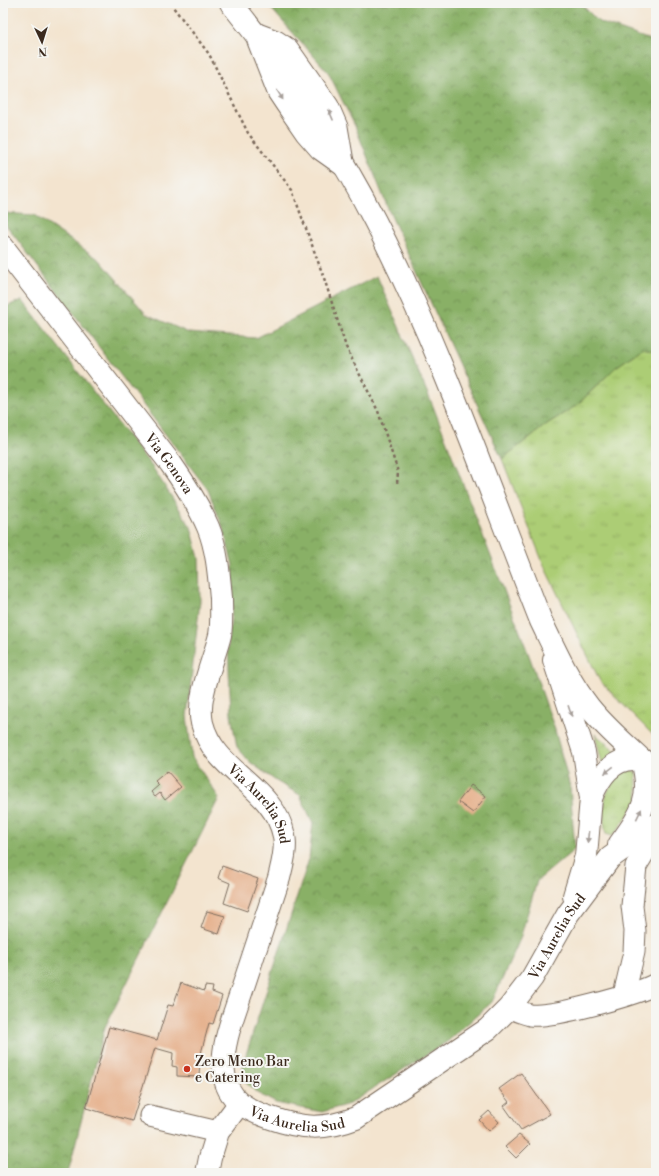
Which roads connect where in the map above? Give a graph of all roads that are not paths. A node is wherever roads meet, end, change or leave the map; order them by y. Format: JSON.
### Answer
{"nodes":[{"id":1,"x":231,"y":3,"type":"edge"},
{"id":2,"x":3,"y":247,"type":"edge"},
{"id":3,"x":541,"y":621,"type":"junction"},
{"id":4,"x":201,"y":721,"type":"joint"},
{"id":5,"x":649,"y":765,"type":"edge"},
{"id":6,"x":591,"y":798,"type":"junction"},
{"id":7,"x":656,"y":825,"type":"edge"},
{"id":8,"x":656,"y":833,"type":"edge"},
{"id":9,"x":610,"y":858,"type":"junction"},
{"id":10,"x":568,"y":914,"type":"junction"},
{"id":11,"x":656,"y":984,"type":"edge"},
{"id":12,"x":624,"y":995,"type":"junction"},
{"id":13,"x":510,"y":1008,"type":"junction"},
{"id":14,"x":239,"y":1104,"type":"junction"},
{"id":15,"x":150,"y":1116,"type":"dead end"},
{"id":16,"x":218,"y":1132,"type":"junction"},
{"id":17,"x":208,"y":1173,"type":"edge"}],
"edges":[{"from":1,"to":3,"type":"main road"},
{"from":2,"to":4,"type":"main road","name":"Via Genova"},
{"from":3,"to":5,"type":"main road"},
{"from":3,"to":6,"type":"main road","one_way":true},
{"from":4,"to":14,"type":"main road","name":"Via Aurelia Sud"},
{"from":5,"to":6,"type":"main road","one_way":true},
{"from":9,"to":5,"type":"main road","one_way":true},
{"from":6,"to":10,"type":"main road","one_way":true},
{"from":7,"to":9,"type":"main road","name":"Via Aurelia Sud"},
{"from":8,"to":12,"type":"street"},
{"from":9,"to":10,"type":"main road","name":"Via Aurelia Sud"},
{"from":10,"to":13,"type":"main road","name":"Via Aurelia Sud"},
{"from":11,"to":12,"type":"street"},
{"from":12,"to":13,"type":"street"},
{"from":13,"to":14,"type":"main road","name":"Via Aurelia Sud"},
{"from":14,"to":16,"type":"main road"},
{"from":15,"to":16,"type":"street"},
{"from":16,"to":17,"type":"main road"}]}
